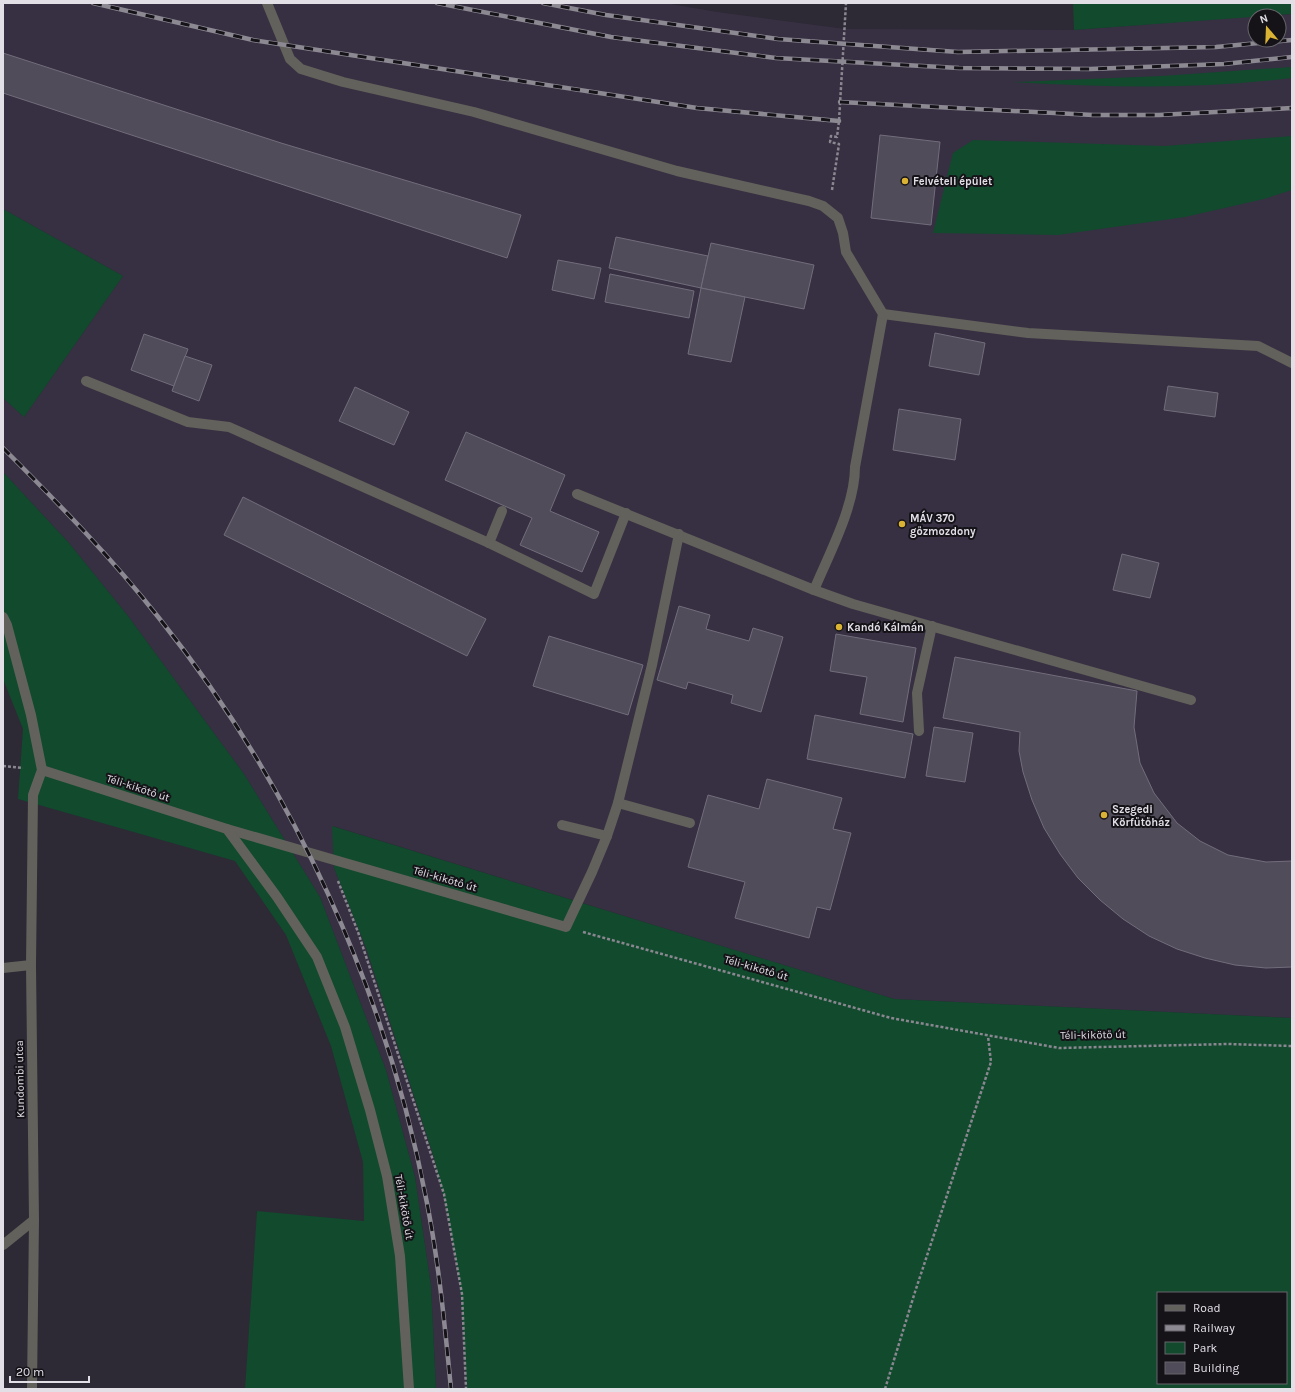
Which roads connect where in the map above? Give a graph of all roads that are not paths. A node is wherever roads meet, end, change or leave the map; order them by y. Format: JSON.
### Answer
{"nodes":[{"id":1,"x":267,"y":3,"type":"edge"},
{"id":2,"x":883,"y":314,"type":"junction"},
{"id":3,"x":1292,"y":363,"type":"edge"},
{"id":4,"x":86,"y":381,"type":"dead end"},
{"id":5,"x":577,"y":494,"type":"dead end"},
{"id":6,"x":502,"y":512,"type":"dead end"},
{"id":7,"x":626,"y":513,"type":"junction"},
{"id":8,"x":679,"y":534,"type":"junction"},
{"id":9,"x":489,"y":543,"type":"junction"},
{"id":10,"x":814,"y":590,"type":"junction"},
{"id":11,"x":3,"y":617,"type":"edge"},
{"id":12,"x":932,"y":626,"type":"junction"},
{"id":13,"x":1191,"y":700,"type":"dead end"},
{"id":14,"x":919,"y":732,"type":"dead end"},
{"id":15,"x":42,"y":770,"type":"junction"},
{"id":16,"x":618,"y":803,"type":"junction"},
{"id":17,"x":690,"y":823,"type":"dead end"},
{"id":18,"x":562,"y":825,"type":"dead end"},
{"id":19,"x":227,"y":829,"type":"junction"},
{"id":20,"x":607,"y":836,"type":"junction"},
{"id":21,"x":31,"y":965,"type":"junction"},
{"id":22,"x":3,"y":968,"type":"edge"},
{"id":23,"x":34,"y":1220,"type":"junction"},
{"id":24,"x":3,"y":1245,"type":"edge"},
{"id":25,"x":32,"y":1389,"type":"edge"},
{"id":26,"x":410,"y":1389,"type":"edge"}],
"edges":[{"from":1,"to":2,"type":"street"},
{"from":2,"to":3,"type":"street"},
{"from":2,"to":10,"type":"street"},
{"from":4,"to":9,"type":"street"},
{"from":5,"to":7,"type":"street"},
{"from":6,"to":9,"type":"street"},
{"from":7,"to":8,"type":"street"},
{"from":7,"to":9,"type":"street"},
{"from":8,"to":10,"type":"street"},
{"from":8,"to":16,"type":"street"},
{"from":10,"to":12,"type":"street"},
{"from":11,"to":15,"type":"street"},
{"from":12,"to":13,"type":"street"},
{"from":12,"to":14,"type":"street"},
{"from":15,"to":19,"type":"street","name":"Téli-kikötő út"},
{"from":15,"to":21,"type":"street","name":"Kundombi utca"},
{"from":16,"to":17,"type":"street"},
{"from":16,"to":20,"type":"street"},
{"from":18,"to":20,"type":"street"},
{"from":19,"to":20,"type":"street","name":"Téli-kikötő út"},
{"from":19,"to":26,"type":"street","name":"Téli-kikötő út"},
{"from":21,"to":22,"type":"street"},
{"from":21,"to":23,"type":"street","name":"Kundombi utca"},
{"from":23,"to":24,"type":"street"},
{"from":23,"to":25,"type":"street","name":"Kundombi utca"}]}
